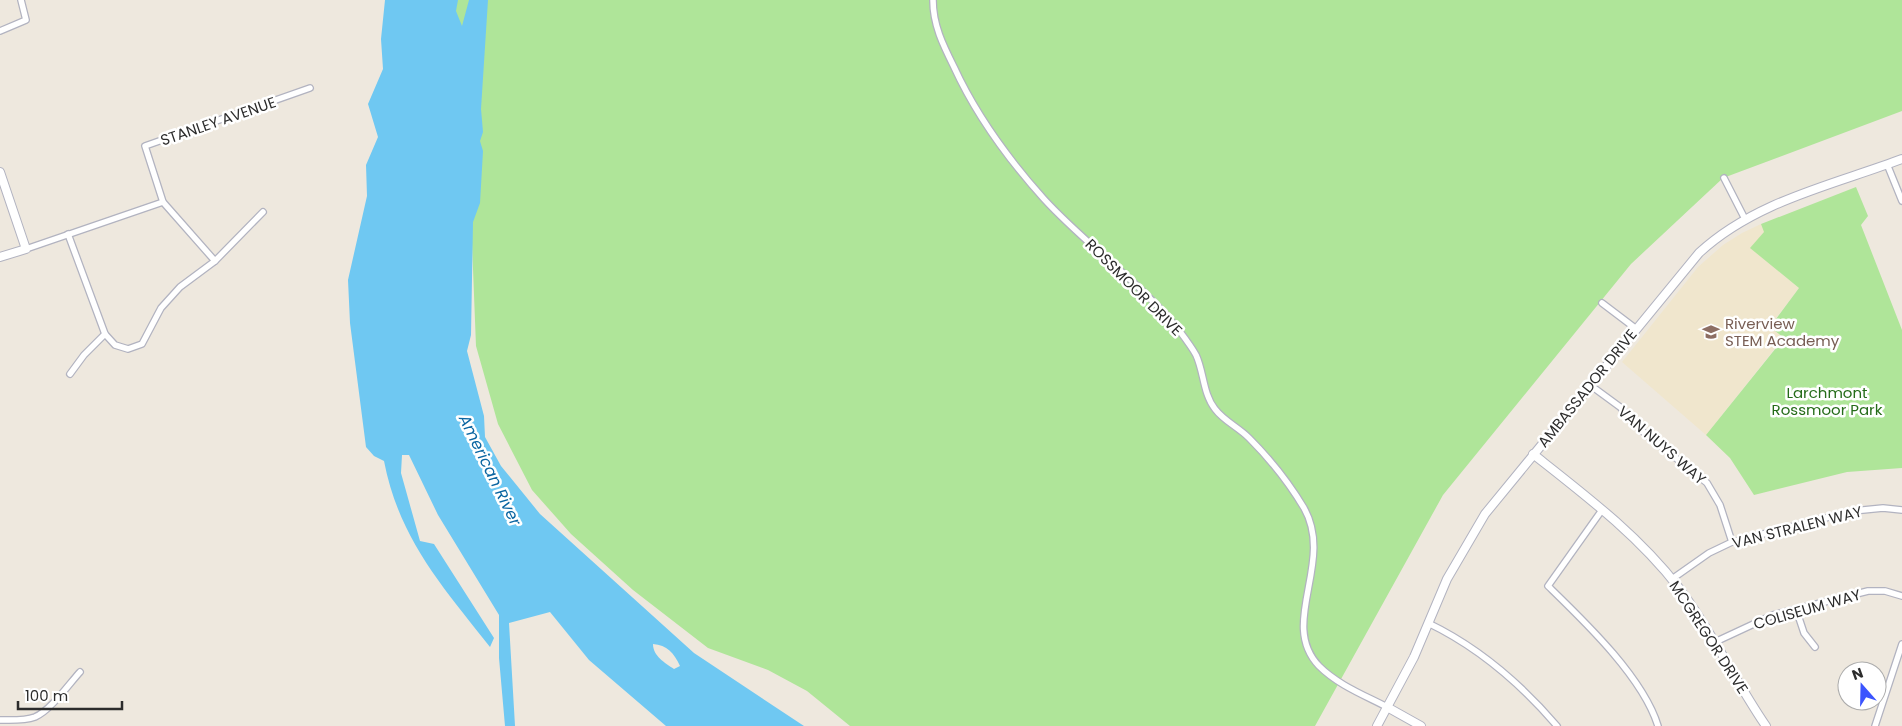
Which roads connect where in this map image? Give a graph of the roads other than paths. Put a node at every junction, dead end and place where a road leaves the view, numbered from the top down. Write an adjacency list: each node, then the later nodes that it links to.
1 (22, 0): 3 (street)
2 (933, 0): 34 (street, ROSSMOOR DRIVE)
3 (0, 31)
4 (310, 88): 10 (street, STANLEY AVENUE)
5 (1902, 159): 6 (street, AMBASSADOR DRIVE)
6 (1887, 164): 9 (street); 12 (street, AMBASSADOR DRIVE)
7 (0, 172): 14 (street)
8 (1724, 178): 12 (street)
9 (1902, 201)
10 (163, 202): 13 (street); 16 (street)
11 (262, 212): 16 (street)
12 (1745, 219): 18 (street, AMBASSADOR DRIVE)
13 (68, 234): 14 (street); 19 (street)
14 (26, 249): 15 (street)
15 (0, 257)
16 (215, 261): 19 (street)
17 (1602, 303): 18 (street)
18 (1635, 328): 21 (street, AMBASSADOR DRIVE)
19 (105, 334): 20 (street)
20 (70, 374)
21 (1590, 385): 22 (street, AMBASSADOR DRIVE); 25 (street, VAN NUYS WAY)
22 (1534, 454): 23 (street, MCGREGOR DRIVE); 29 (street, AMBASSADOR DRIVE)
23 (1602, 510): 26 (street, MCGREGOR DRIVE); 39 (street)
24 (1902, 510): 25 (street, VAN STRALEN WAY)
25 (1732, 542): 26 (street, VAN STRALEN WAY)
26 (1672, 580): 30 (street, MCGREGOR DRIVE)
27 (1902, 596): 28 (street, COLISEUM WAY)
28 (1796, 609): 30 (street, COLISEUM WAY); 32 (street)
29 (1428, 623): 34 (street, AMBASSADOR DRIVE); 38 (street)
30 (1715, 642): 40 (street, MCGREGOR DRIVE)
31 (1902, 644): 41 (street)
32 (1815, 647)
33 (80, 672): 35 (street)
34 (1387, 707): 36 (street, AMBASSADOR DRIVE); 37 (street, ROSSMOOR DRIVE)
35 (0, 720)
36 (1377, 726)
37 (1422, 726)
38 (1556, 726)
39 (1658, 726)
40 (1766, 726)
41 (1875, 726)

